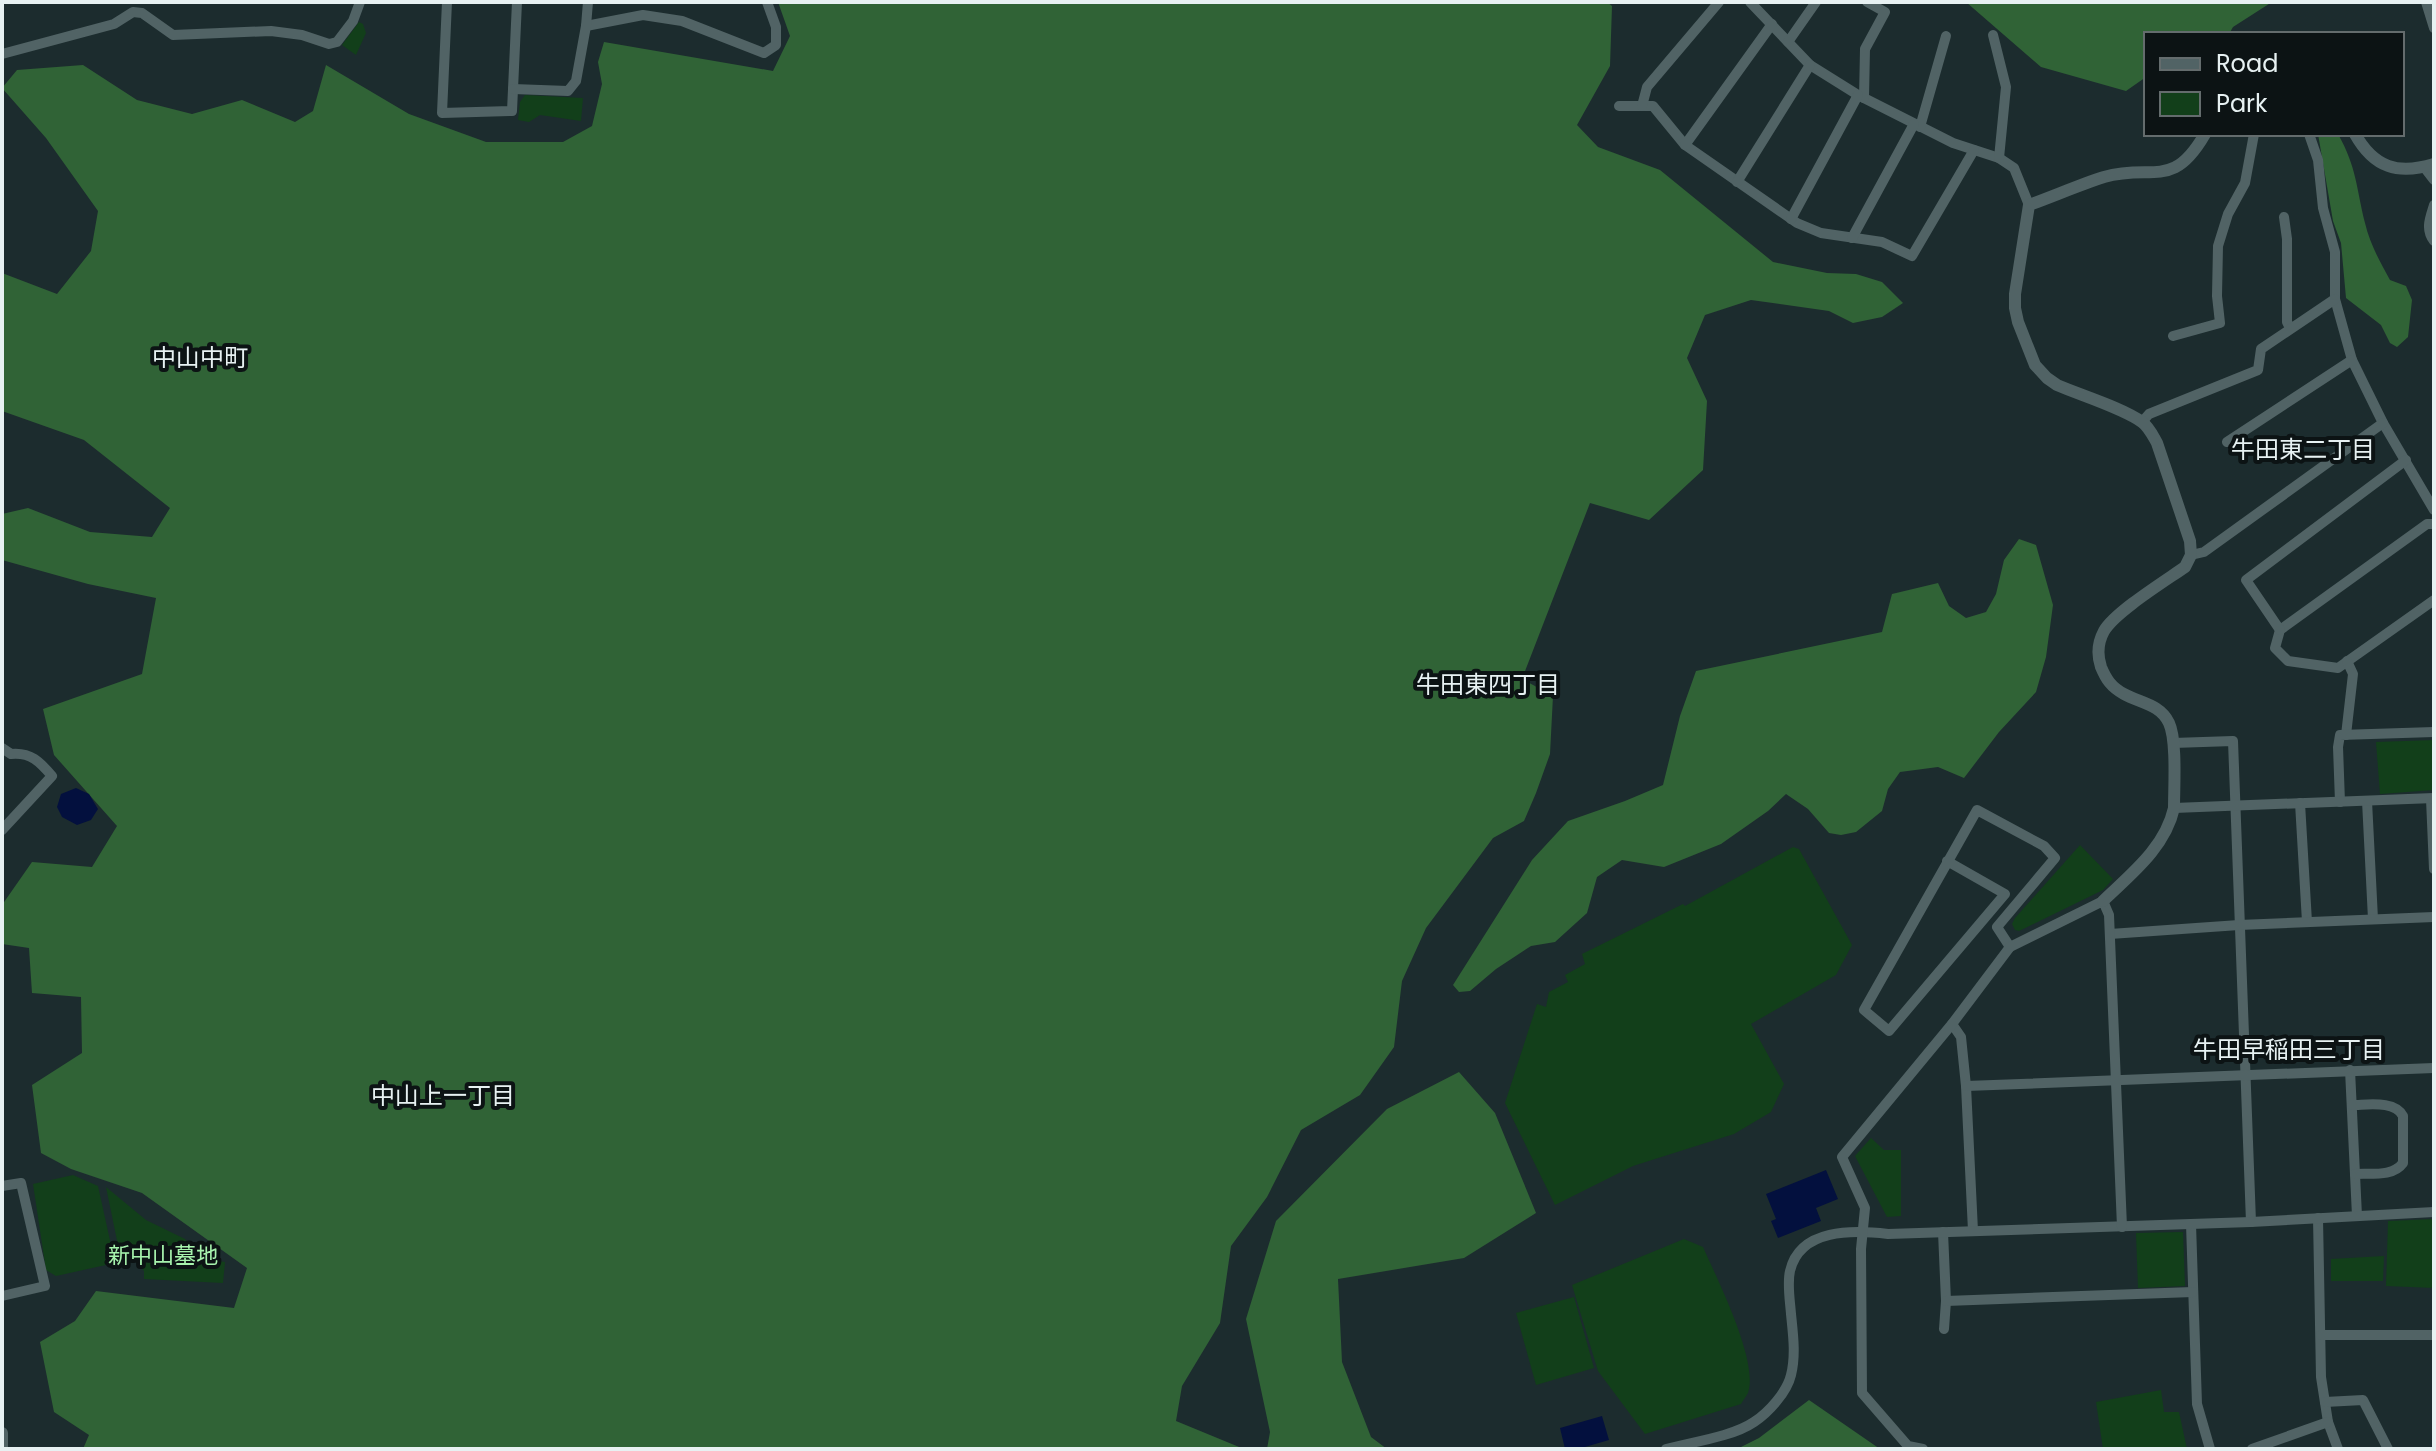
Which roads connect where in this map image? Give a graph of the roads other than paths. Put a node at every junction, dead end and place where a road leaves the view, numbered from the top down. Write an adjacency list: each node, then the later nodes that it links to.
1 (360, 2): 17 (street)
2 (447, 2): 19 (street)
3 (517, 2): 19 (street)
4 (588, 2): 12 (street)
5 (767, 2): 12 (street)
6 (1719, 2): 22 (street)
7 (1750, 2): 11 (street)
8 (1816, 2): 16 (street)
9 (1867, 2): 20 (street)
10 (2426, 2): 13 (street)
11 (1772, 24): 16 (street); 28 (street)
12 (586, 26): 19 (street)
13 (2434, 28)
14 (1993, 35): 30 (street)
15 (1946, 36): 23 (street)
16 (1788, 42): 18 (street)
17 (2, 54)
18 (1810, 65): 20 (street); 33 (street)
19 (513, 89)
20 (1861, 96): 23 (street); 37 (street)
21 (1619, 106): 22 (street)
22 (1642, 106): 28 (street)
23 (1917, 125): 29 (street); 38 (street)
24 (2204, 136): 34 (street)
25 (2254, 136): 42 (street)
26 (2310, 136): 40 (street)
27 (2356, 136): 31 (street)
28 (1685, 145): 33 (street)
29 (1974, 150): 30 (street); 38 (street)
30 (1999, 158): 34 (street)
31 (2429, 165): 32 (street)
32 (2434, 180)
33 (1737, 182): 37 (street)
34 (2029, 205): 44 (street)
35 (2434, 205): 39 (street)
36 (2284, 217): 41 (street)
37 (1791, 219): 38 (street)
38 (1852, 238)
39 (2434, 241)
40 (2335, 299): 41 (street); 43 (street)
41 (2290, 328): 44 (street)
42 (2173, 336)
43 (2352, 360): 45 (street); 46 (street)
44 (2142, 422): 50 (street)
45 (2383, 423): 47 (street); 50 (street)
46 (2227, 442)
47 (2406, 460): 48 (street); 52 (street)
48 (2434, 510)
49 (2434, 524): 52 (street)
50 (2191, 555): 56 (street)
51 (2434, 600): 53 (street)
52 (2280, 630): 53 (street)
53 (2347, 661): 55 (street)
54 (2434, 732): 55 (street)
55 (2346, 735): 60 (street)
56 (2173, 743): 62 (street); 63 (street)
57 (2, 748): 64 (street)
58 (2433, 798): 59 (street); 66 (street)
59 (2367, 801): 60 (street); 69 (street)
60 (2340, 802): 61 (street)
61 (2300, 803): 62 (street); 70 (street)
62 (2235, 805): 63 (street); 71 (street)
63 (2174, 808): 67 (street)
64 (2, 830)
65 (1947, 861): 65 (street); 73 (street)
66 (2434, 869)
67 (2103, 901): 72 (street); 73 (street)
68 (2434, 917): 69 (street)
69 (2373, 919): 70 (street)
70 (2307, 922): 71 (street)
71 (2239, 925): 72 (street); 77 (street)
72 (2110, 934): 78 (street)
73 (2010, 947): 74 (street)
74 (1952, 1024): 79 (street); 89 (street)
75 (2434, 1068): 76 (street)
76 (2350, 1070): 77 (street); 80 (street)
77 (2247, 1074): 78 (street); 86 (street)
78 (2117, 1080): 79 (street); 88 (street)
79 (1966, 1086): 90 (street)
80 (2352, 1105): 81 (street); 81 (street)
81 (2355, 1174): 84 (street)
82 (2, 1186): 93 (street)
83 (2434, 1212): 84 (street)
84 (2357, 1216): 85 (street)
85 (2318, 1218): 86 (street); 96 (street)
86 (2251, 1222): 87 (street)
87 (2191, 1224): 88 (street); 92 (street)
88 (2122, 1227): 90 (street)
89 (1863, 1231): 91 (street); 102 (street); 103 (street)
90 (1973, 1231): 91 (street)
91 (1943, 1232): 94 (street)
92 (2193, 1292): 94 (street); 104 (street)
93 (2, 1296)
94 (1946, 1301): 95 (street)
95 (1944, 1329)
96 (2321, 1335): 97 (street); 98 (street)
97 (2434, 1335)
98 (2325, 1402): 99 (street); 107 (street)
99 (2328, 1422): 105 (street); 106 (street)
100 (2, 1433): 101 (street)
101 (2, 1448)
102 (1666, 1449)
103 (1923, 1449)
104 (2210, 1449)
105 (2252, 1449)
106 (2338, 1449)
107 (2388, 1449)

